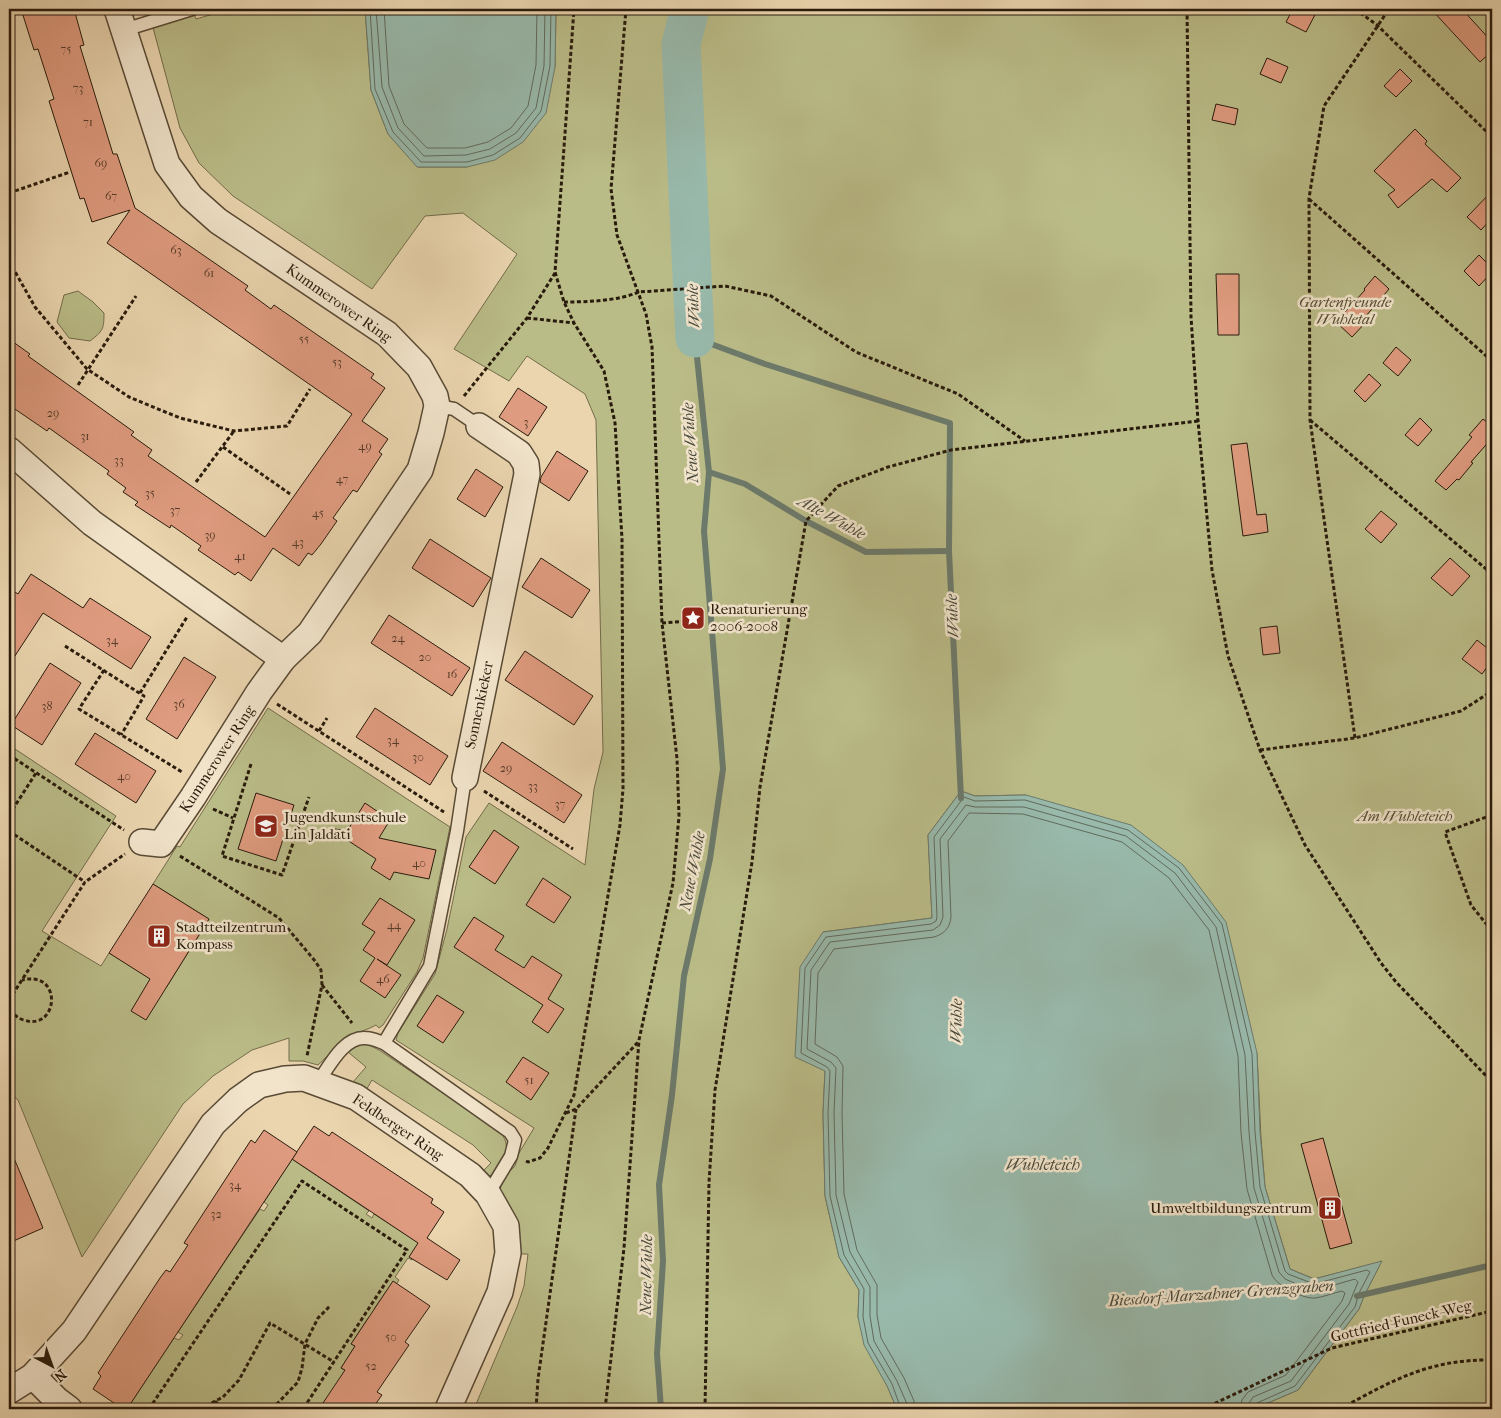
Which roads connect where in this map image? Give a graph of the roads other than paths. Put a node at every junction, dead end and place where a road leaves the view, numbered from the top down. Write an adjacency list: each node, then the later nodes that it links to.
1 (192, 9): 2 (lane)
2 (121, 19): 3 (street, Kummerower Ring)
3 (445, 408): 4 (lane, Sonnenkieker); 6 (street, Kummerower Ring)
4 (479, 426): 7 (street, Sonnenkieker)
5 (9, 450): 6 (street)
6 (283, 659): 8 (street, Kummerower Ring)
7 (465, 778): 9 (lane, Sonnenkieker)
8 (152, 843)
9 (384, 1043): 10 (lane); 11 (lane)
10 (311, 1080): 11 (street, Feldberger Ring); 12 (street, Feldberger Ring)
11 (488, 1194): 15 (street, Feldberger Ring)
12 (33, 1376): 13 (street, Feldberger Ring); 14 (street)
13 (9, 1390)
14 (69, 1409)
15 (448, 1409)

